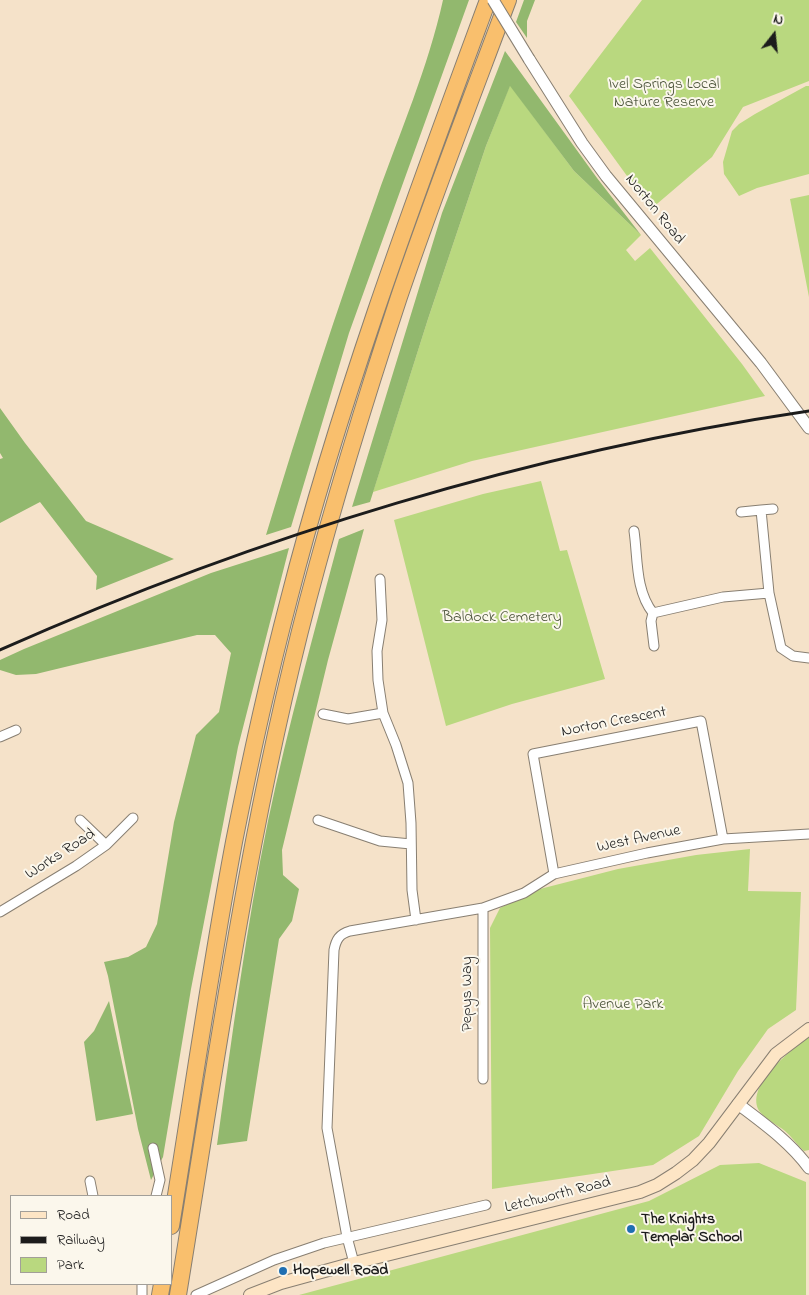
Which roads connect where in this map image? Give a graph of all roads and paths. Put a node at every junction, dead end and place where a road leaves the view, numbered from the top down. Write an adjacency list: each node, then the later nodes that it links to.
1 (488, 0): 39 (highway)
2 (493, 0): 4 (street, Norton Road, bridge)
3 (508, 0): 42 (highway)
4 (809, 428)
5 (773, 509): 6 (street)
6 (761, 510): 7 (street); 10 (street)
7 (741, 512)
8 (634, 531): 11 (street)
9 (380, 579): 14 (street)
10 (769, 593): 11 (street); 13 (street)
11 (653, 613): 12 (street)
12 (654, 646)
13 (809, 658)
14 (383, 713): 15 (street); 23 (street)
15 (323, 714)
16 (16, 730): 17 (street)
17 (0, 737)
18 (133, 818): 24 (street, Works Road)
19 (80, 820): 24 (street)
20 (318, 820): 23 (street)
21 (809, 834): 22 (street, West Avenue)
22 (724, 839): 25 (street, West Avenue); 25 (street, Norton Crescent)
23 (411, 844): 28 (street)
24 (106, 846): 27 (street, Works Road)
25 (554, 874): 26 (street, West Avenue)
26 (483, 908): 28 (street); 30 (street, Pepys Way)
27 (0, 912)
28 (416, 920): 40 (street)
29 (809, 1029): 31 (main road, Letchworth Road)
30 (483, 1079)
31 (738, 1104): 33 (street); 41 (main road, Letchworth Road)
32 (152, 1148): 37 (street)
33 (805, 1156): 34 (street)
34 (809, 1168)
35 (90, 1181): 36 (street)
36 (93, 1195)
37 (156, 1195)
38 (486, 1205): 40 (street, Letchworth Road)
39 (172, 1220)
40 (347, 1237): 41 (street); 43 (street, Letchworth Road)
41 (354, 1263): 44 (main road, Letchworth Road)
42 (178, 1295)
43 (196, 1295)
44 (250, 1295)

